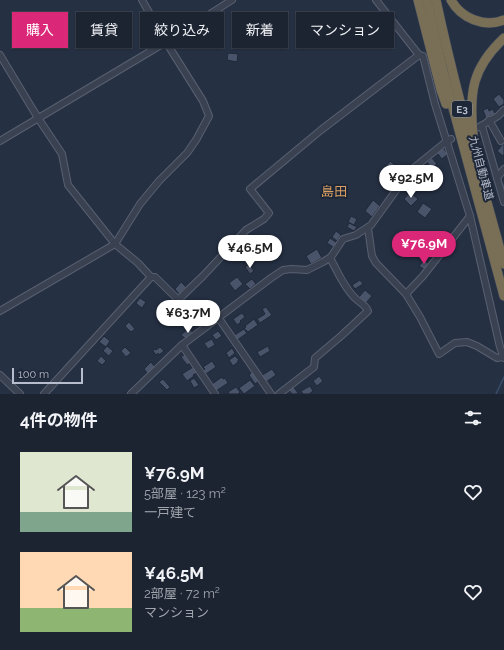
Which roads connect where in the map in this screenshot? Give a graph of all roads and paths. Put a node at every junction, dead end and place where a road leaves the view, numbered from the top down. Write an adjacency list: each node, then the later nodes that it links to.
1 (142, 0): 8 (street)
2 (232, 0): 9 (street)
3 (376, 0): 15 (street)
4 (418, 0): 23 (highway)
5 (427, 0): 23 (highway, 九州自動車道 / E3)
6 (436, 0): 27 (highway, 九州自動車道 / E3)
7 (451, 0): 10 (highway)
8 (149, 12)
9 (213, 12)
10 (504, 20)
11 (504, 38): 27 (highway)
12 (156, 48): 17 (street)
13 (170, 48): 29 (street)
14 (0, 55): 17 (street)
15 (419, 55): 19 (street); 35 (street)
16 (504, 110): 18 (street)
17 (38, 118): 20 (street); 29 (street)
18 (489, 120): 21 (street); 24 (street)
19 (449, 140): 26 (street); 28 (street)
20 (0, 141)
21 (501, 141)
22 (504, 169): 24 (street)
23 (470, 171): 34 (highway, 九州自動車道 / E3)
24 (497, 178): 25 (street)
25 (504, 202)
26 (470, 216): 33 (street); 40 (street)
27 (491, 217): 31 (highway, 九州自動車道 / E3)
28 (368, 228): 30 (street); 33 (street)
29 (115, 244): 32 (street); 36 (street)
30 (330, 258): 37 (street); 48 (street)
31 (504, 264)
32 (151, 277): 35 (street); 44 (street)
33 (406, 294): 41 (street)
34 (504, 296)
35 (178, 300): 38 (street)
36 (0, 311)
37 (218, 318): 38 (street); 47 (street)
38 (206, 327): 39 (street)
39 (182, 346): 45 (street); 46 (street)
40 (502, 346): 41 (street)
41 (504, 358)
42 (0, 375): 43 (street)
43 (20, 394)
44 (44, 394)
45 (131, 394)
46 (215, 394)
47 (271, 394)
48 (280, 394)

